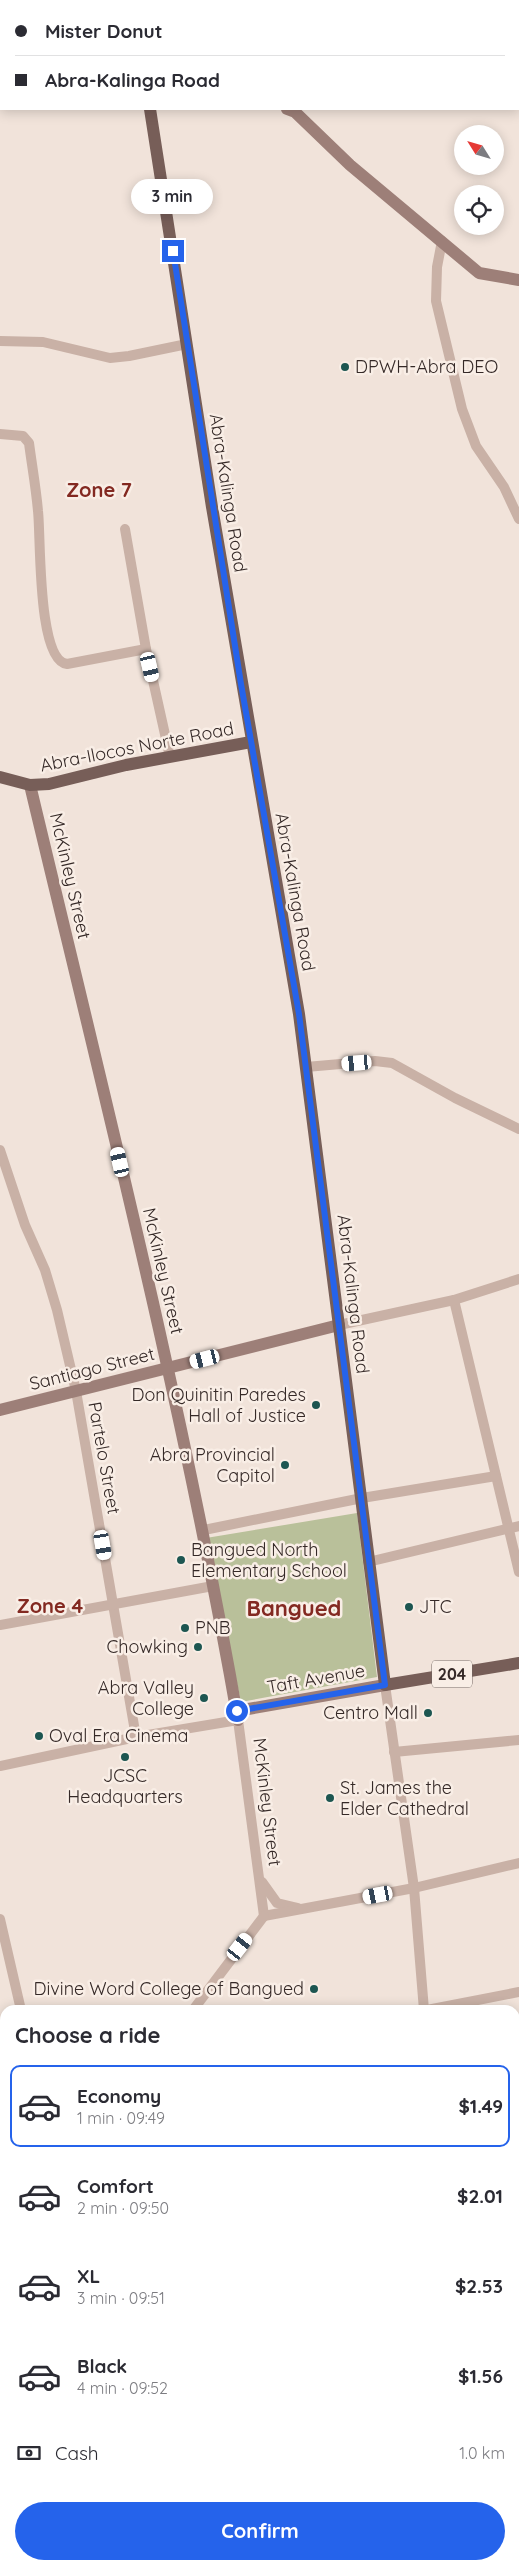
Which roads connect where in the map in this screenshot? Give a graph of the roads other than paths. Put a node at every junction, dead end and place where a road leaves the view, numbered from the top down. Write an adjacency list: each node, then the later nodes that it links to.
1 (150, 110): 6 (main road, Abra-Kalinga Road)
2 (295, 110): 3 (street)
3 (442, 241): 4 (street); 8 (street)
4 (519, 280)
5 (0, 341): 6 (street)
6 (187, 344): 11 (main road, Abra-Kalinga Road)
7 (0, 434): 10 (street)
8 (519, 519)
9 (125, 529): 10 (street)
10 (146, 649): 12 (street)
11 (251, 742): 12 (main road, Abra-Ilocos Norte Road); 15 (main road, Abra-Kalinga Road)
12 (170, 757): 14 (main road, Abra-Ilocos Norte Road)
13 (0, 777): 14 (main road, Abra-Ilocos Norte Road)
14 (30, 785): 21 (street, McKinley Street)
15 (306, 1067): 16 (street); 20 (main road, Abra-Kalinga Road)
16 (519, 1129)
17 (0, 1150): 22 (street, Partelo Street)
18 (519, 1279): 19 (street)
19 (454, 1300): 20 (street); 24 (street)
20 (339, 1325): 21 (street, Santiago Street); 25 (main road, Abra-Kalinga Road)
21 (167, 1368): 22 (street, Santiago Street); 27 (street, McKinley Street)
22 (76, 1391): 23 (street, Santiago Street); 31 (street, Partelo Street)
23 (0, 1410)
24 (496, 1476): 25 (street); 26 (street)
25 (362, 1498): 27 (street); 28 (main road, Abra-Kalinga Road)
26 (514, 1527): 28 (street); 29 (street)
27 (204, 1530): 30 (street, McKinley Street)
28 (368, 1562): 34 (main road, Abra-Kalinga Road)
29 (519, 1572)
30 (212, 1586): 31 (street); 35 (street, McKinley Street)
31 (113, 1603): 32 (street); 36 (street, Partelo Street)
32 (0, 1625)
33 (519, 1663): 34 (main road, Taft Avenue / 204)
34 (385, 1685): 35 (street, Taft Avenue); 38 (street)
35 (237, 1715): 36 (street, Taft Avenue); 41 (street, McKinley Street)
36 (136, 1737): 39 (street, Taft Avenue)
37 (519, 1740): 38 (street)
38 (394, 1752): 42 (street)
39 (0, 1766)
40 (519, 1863): 42 (street)
41 (260, 1879): 43 (street); 44 (street, McKinley Street)
42 (414, 1888): 43 (street); 49 (street)
43 (306, 1908): 44 (street)
44 (264, 1916): 48 (street)
45 (0, 1921): 47 (street)
46 (519, 1992): 50 (street)
47 (20, 2005)
48 (197, 2005)
49 (424, 2005)
50 (453, 2005)

